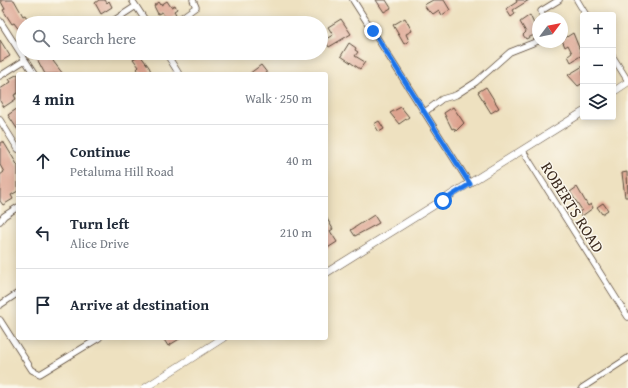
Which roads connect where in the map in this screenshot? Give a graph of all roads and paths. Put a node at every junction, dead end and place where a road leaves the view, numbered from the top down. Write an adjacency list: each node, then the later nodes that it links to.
1 (132, 0): 6 (street)
2 (194, 0): 11 (street)
3 (353, 0): 23 (street)
4 (559, 0): 7 (street)
5 (577, 0): 8 (street)
6 (136, 6): 9 (street); 10 (street)
7 (541, 12)
8 (584, 12)
9 (121, 16)
10 (142, 16)
11 (184, 16)
12 (0, 21): 14 (street)
13 (532, 44): 23 (street)
14 (16, 45)
15 (26, 60): 18 (street); 20 (street)
16 (170, 60): 19 (street)
17 (616, 62): 21 (street)
18 (33, 72)
19 (178, 72)
20 (0, 76)
21 (628, 82): 22 (main road)
22 (616, 90)
23 (425, 112): 28 (street)
24 (580, 114): 27 (main road)
25 (0, 120): 26 (street)
26 (16, 146)
27 (523, 151): 28 (main road); 35 (street, ROBERTS ROAD)
28 (470, 184): 32 (main road)
29 (16, 208): 30 (street)
30 (2, 215): 31 (street)
31 (0, 221)
32 (328, 272)
33 (16, 294): 34 (street)
34 (0, 305)
35 (628, 317)
36 (0, 320): 37 (street)
37 (97, 340)
38 (220, 340): 40 (main road)
39 (628, 358): 41 (street)
40 (145, 388)
41 (582, 388)

